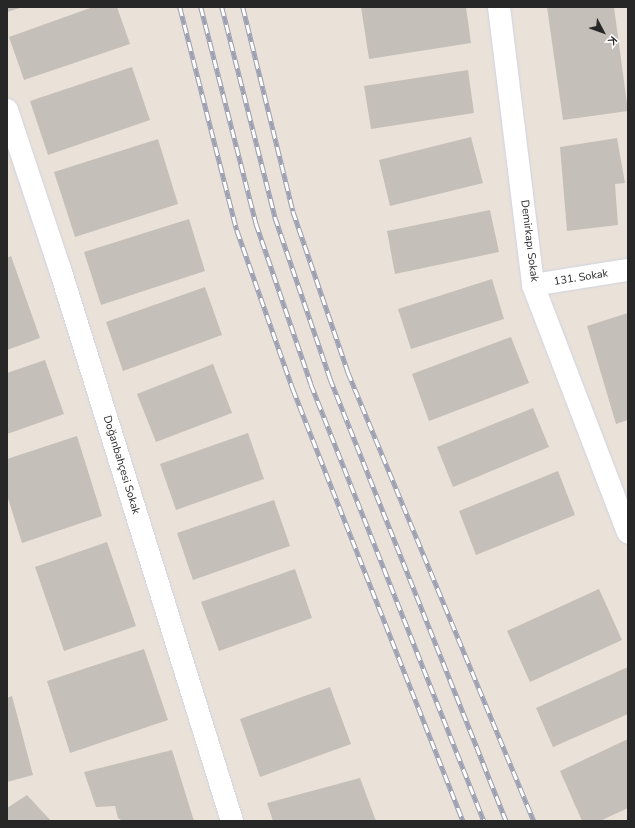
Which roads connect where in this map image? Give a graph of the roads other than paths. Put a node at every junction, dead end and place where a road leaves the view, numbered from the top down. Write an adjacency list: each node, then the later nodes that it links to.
1 (498, 7): 4 (street, Demirkapı Sokak)
2 (7, 110): 6 (street, Doğanbahçesi Sokak)
3 (628, 270): 4 (street, 131. Sokak)
4 (534, 286): 5 (street, Demirkapı Sokak)
5 (628, 532)
6 (232, 821)

